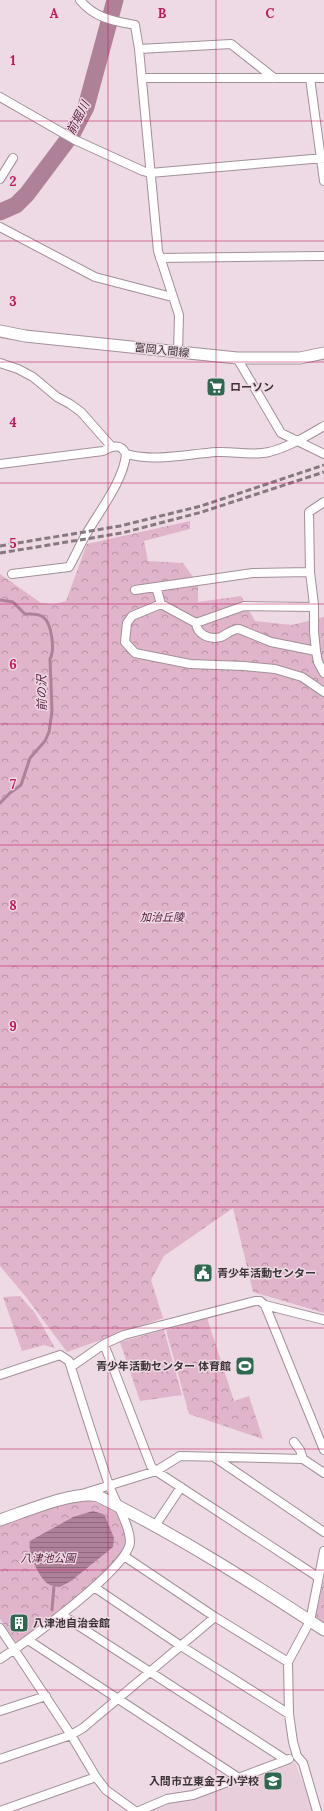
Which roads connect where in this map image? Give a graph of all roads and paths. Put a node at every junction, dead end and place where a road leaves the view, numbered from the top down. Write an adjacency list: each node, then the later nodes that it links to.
1 (80, 0): 2 (street)
2 (139, 49): 3 (street); 4 (street)
3 (142, 78): 4 (street); 10 (street)
4 (274, 78): 5 (street)
5 (310, 78): 6 (street); 9 (street)
6 (324, 78)
7 (0, 97): 10 (street)
8 (13, 158): 11 (street)
9 (322, 158): 10 (street); 12 (street)
10 (150, 173): 15 (street)
11 (0, 179)
12 (324, 181)
13 (0, 228): 16 (street)
14 (324, 256): 15 (street)
15 (160, 258): 16 (street)
16 (172, 297): 18 (street)
17 (0, 331): 18 (street, 富岡入間線)
18 (178, 352): 20 (street, 富岡入間線)
19 (324, 353): 20 (street, 富岡入間線)
20 (237, 358): 23 (street)
21 (0, 363): 24 (street)
22 (324, 426): 23 (street)
23 (298, 441): 25 (street); 26 (street)
24 (111, 446): 25 (street); 27 (street)
25 (126, 454): 30 (street)
26 (324, 454)
27 (0, 464)
28 (324, 502): 29 (street)
29 (310, 572): 31 (street); 34 (street)
30 (12, 574)
31 (156, 587): 32 (street); 33 (street)
32 (135, 590)
33 (162, 604): 35 (street); 38 (street)
34 (314, 607): 35 (street); 36 (street)
35 (196, 623): 36 (street)
36 (316, 651): 37 (street)
37 (324, 673)
38 (324, 692)
39 (265, 1305): 40 (street); 41 (street); 45 (street)
40 (324, 1320)
41 (104, 1344): 42 (street); 48 (street)
42 (71, 1367): 43 (street); 50 (street)
43 (0, 1375)
44 (294, 1442): 47 (street)
45 (324, 1450)
46 (213, 1457): 47 (street); 48 (street); 56 (street)
47 (303, 1459): 49 (street)
48 (156, 1471): 50 (street); 51 (street)
49 (324, 1473)
50 (109, 1486): 52 (street); 53 (street)
51 (181, 1487): 55 (street); 59 (street)
52 (78, 1495): 53 (street); 54 (street)
53 (117, 1506): 55 (street); 58 (street)
54 (0, 1520)
55 (155, 1526): 63 (street)
56 (324, 1532)
57 (324, 1551): 59 (street)
58 (124, 1556): 60 (street); 62 (street)
59 (318, 1577): 63 (street)
60 (94, 1587): 61 (street); 67 (street)
61 (62, 1615): 66 (street); 71 (street)
62 (215, 1616): 67 (street); 70 (street)
63 (310, 1621): 65 (street); 70 (street)
64 (0, 1628): 68 (street)
65 (324, 1630)
66 (28, 1640): 68 (street); 73 (street)
67 (181, 1646): 71 (street); 75 (street)
68 (15, 1650): 69 (street); 72 (street)
69 (0, 1659)
70 (288, 1662): 75 (street)
71 (149, 1672): 73 (street); 79 (street)
72 (46, 1696): 74 (street); 76 (street)
73 (118, 1698): 76 (street); 81 (street)
74 (0, 1711)
75 (289, 1714): 77 (street)
76 (71, 1735): 78 (street); 80 (street)
77 (296, 1756): 79 (street); 85 (street)
78 (0, 1759)
79 (286, 1760): 81 (street)
80 (96, 1777): 82 (street); 83 (street)
81 (239, 1778): 84 (street)
82 (0, 1811)
83 (135, 1811)
84 (139, 1811)
85 (318, 1811)

